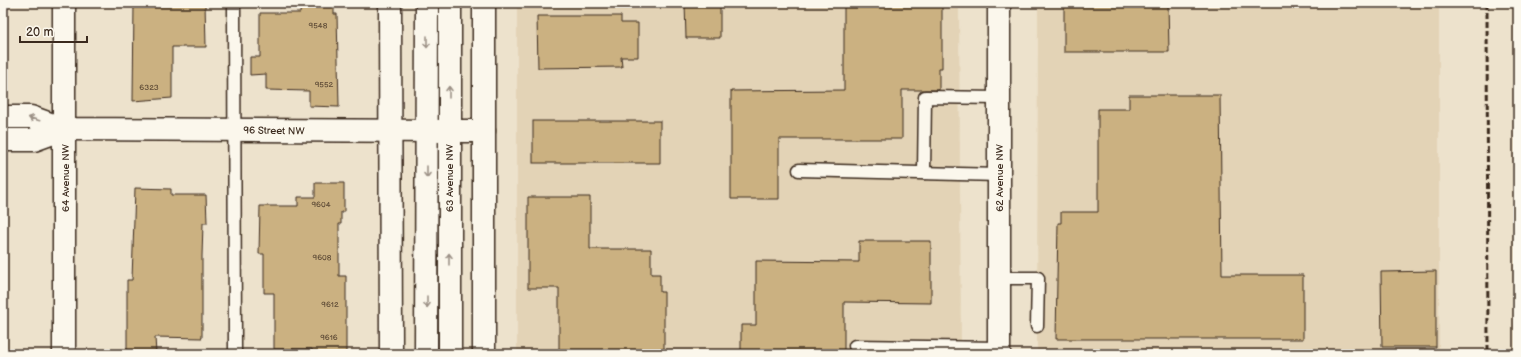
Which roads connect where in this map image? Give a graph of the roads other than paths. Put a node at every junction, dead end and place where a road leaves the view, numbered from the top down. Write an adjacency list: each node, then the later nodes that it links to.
1 (64, 3): 10 (street, 64 Avenue NW)
2 (234, 3): 11 (lane)
3 (390, 3): 13 (street)
4 (427, 3): 14 (street, one-way to 14)
5 (450, 3): 15 (street, 63 Avenue NW, one-way to 5)
6 (484, 3): 12 (street)
7 (999, 3): 8 (street, 62 Avenue NW)
8 (999, 98): 18 (lane); 19 (street, 62 Avenue NW)
9 (3, 117): 10 (street, 96 Street NW, one-way to 9)
10 (64, 129): 11 (street, 96 Street NW); 16 (street, 96 Street NW); 24 (street, 64 Avenue NW)
11 (235, 130): 13 (street, 96 Street NW); 25 (lane)
12 (484, 130): 15 (street, 96 Street NW); 29 (street)
13 (390, 131): 14 (street, 96 Street NW); 26 (street)
14 (427, 131): 15 (street, 96 Street NW); 27 (street, one-way to 27)
15 (449, 131): 28 (street, 63 Avenue NW, one-way to 15)
16 (3, 140)
17 (799, 170): 18 (lane)
18 (924, 173): 19 (lane)
19 (999, 175): 20 (street, 62 Avenue NW)
20 (999, 278): 21 (lane); 23 (street, 62 Avenue NW)
21 (1037, 326)
22 (855, 346): 23 (lane)
23 (999, 351)
24 (64, 354)
25 (236, 354)
26 (391, 354)
27 (426, 354)
28 (450, 354)
29 (484, 354)

